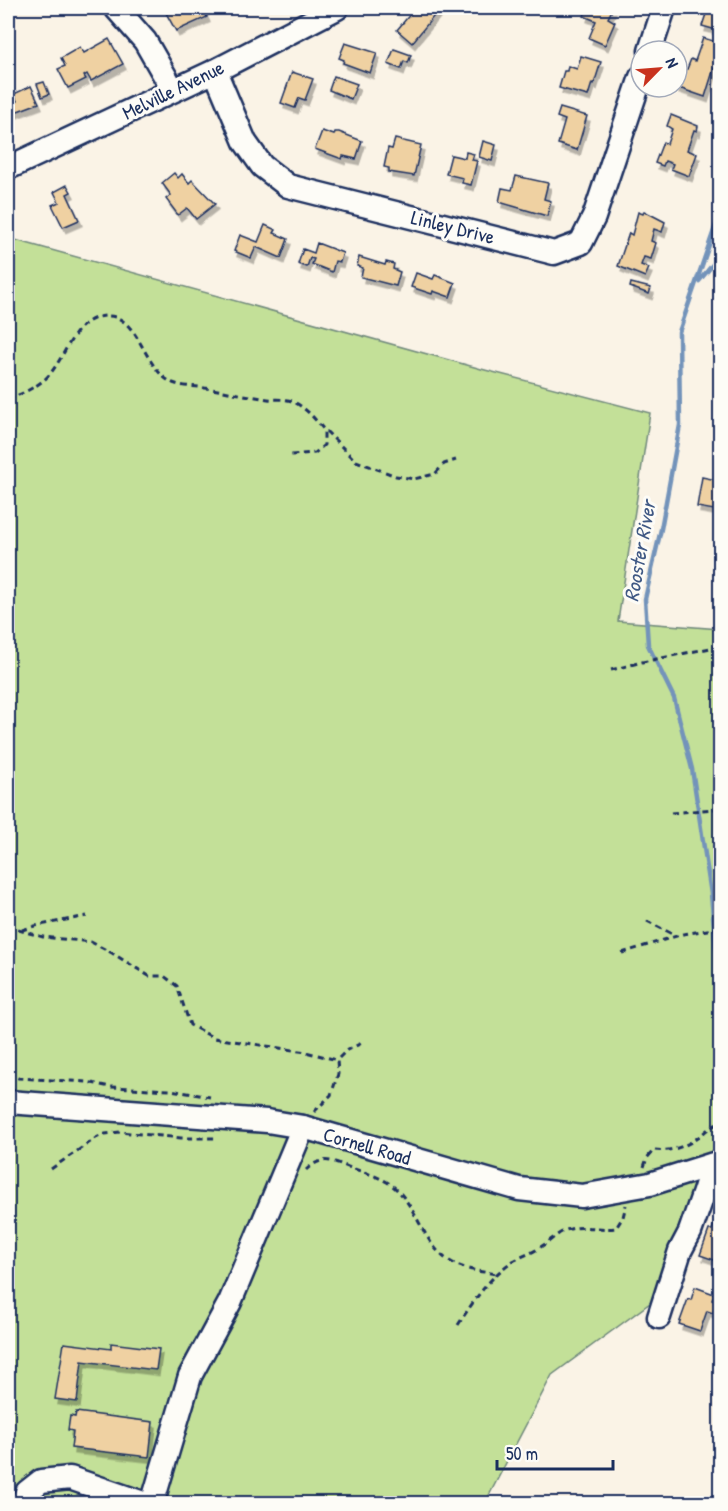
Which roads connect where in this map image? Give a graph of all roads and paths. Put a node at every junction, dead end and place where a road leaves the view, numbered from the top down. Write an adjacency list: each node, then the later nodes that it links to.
1 (116, 8): 6 (street)
2 (337, 8): 5 (street, Melville Avenue)
3 (664, 8): 4 (street)
4 (654, 39)
5 (215, 70): 6 (street, Melville Avenue); 7 (street, Linley Drive)
6 (173, 90): 8 (street, Melville Avenue)
7 (634, 99)
8 (8, 168)
9 (8, 399): 10 (path)
10 (324, 430): 11 (path); 12 (path)
11 (291, 455)
12 (456, 460)
13 (720, 646): 14 (path)
14 (611, 670)
15 (714, 809): 16 (path)
16 (671, 813)
17 (87, 916): 21 (path)
18 (647, 921): 22 (path)
19 (8, 927): 21 (path)
20 (720, 928): 22 (path)
21 (20, 931): 25 (path)
22 (676, 936): 23 (path)
23 (622, 953)
24 (362, 1044): 25 (path)
25 (337, 1060): 28 (path)
26 (8, 1102): 28 (street, Cornell Road)
27 (720, 1124): 31 (path)
28 (303, 1127): 30 (street); 31 (street, Cornell Road)
29 (716, 1164): 31 (street, Cornell Road); 33 (street)
30 (279, 1185): 32 (path); 37 (street)
31 (635, 1186): 32 (path)
32 (498, 1274): 34 (path)
33 (659, 1317)
34 (458, 1325)
35 (22, 1503): 36 (street)
36 (146, 1503)
37 (152, 1503)

